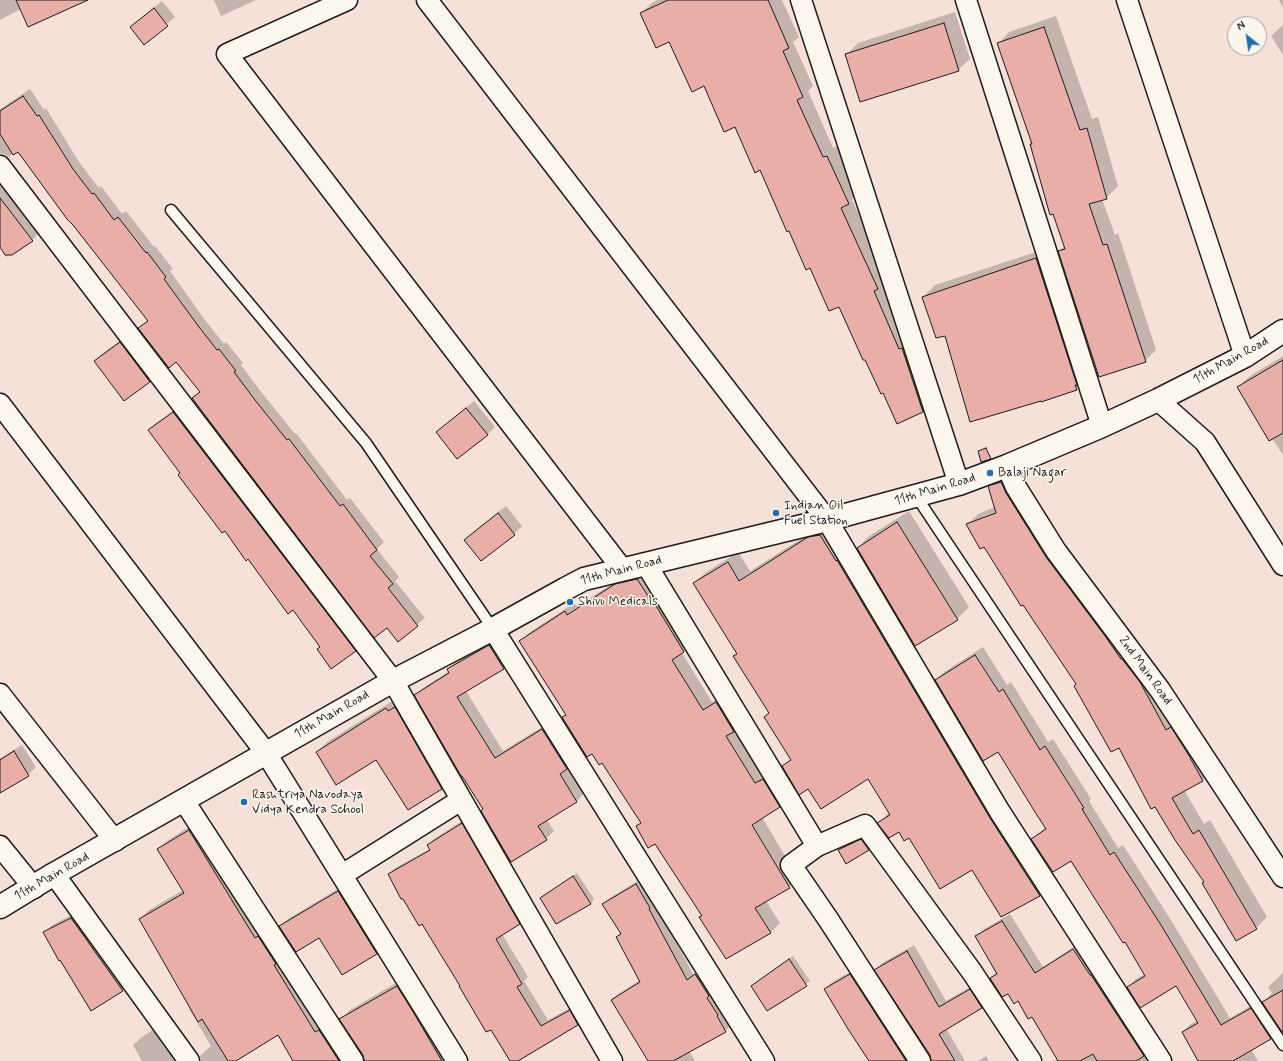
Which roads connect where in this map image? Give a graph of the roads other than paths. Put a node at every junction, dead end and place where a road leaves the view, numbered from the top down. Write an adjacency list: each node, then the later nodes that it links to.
1 (346, 0): 19 (street)
2 (427, 0): 16 (street)
3 (801, 0): 14 (street)
4 (966, 0): 12 (street)
5 (1127, 0): 9 (street)
6 (0, 166): 21 (street)
7 (171, 210): 20 (lane)
8 (1283, 331): 9 (street, 11th Main Road)
9 (1245, 356): 10 (street, 11th Main Road)
10 (1158, 400): 12 (street, 11th Main Road); 18 (street)
11 (0, 404): 23 (street)
12 (1102, 426): 13 (street, 11th Main Road)
13 (1007, 466): 14 (street, 11th Main Road); 31 (street, 2nd Main Road)
14 (959, 484): 15 (street, 11th Main Road)
15 (916, 496): 16 (street, 11th Main Road); 34 (lane)
16 (827, 520): 17 (street, 11th Main Road); 42 (street)
17 (646, 564): 19 (street, 11th Main Road); 28 (street)
18 (1283, 565)
19 (623, 570): 20 (street, 11th Main Road)
20 (493, 629): 21 (street, 11th Main Road); 39 (street)
21 (393, 681): 23 (street, 11th Main Road); 24 (street)
22 (0, 694): 26 (street)
23 (266, 753): 25 (street, 11th Main Road); 30 (street)
24 (461, 800): 30 (street); 38 (street)
25 (184, 801): 26 (street, 11th Main Road); 36 (street)
26 (115, 841): 29 (street, 11th Main Road)
27 (0, 846): 32 (street)
28 (817, 846): 40 (street); 41 (street)
29 (54, 874): 32 (street, 11th Main Road); 35 (street)
30 (342, 875): 37 (street)
31 (1283, 876)
32 (34, 888): 33 (street, 11th Main Road)
33 (0, 907)
34 (1283, 1045)
35 (189, 1061)
36 (354, 1061)
37 (457, 1061)
38 (612, 1061)
39 (764, 1061)
40 (920, 1061)
41 (1031, 1061)
42 (1161, 1061)

